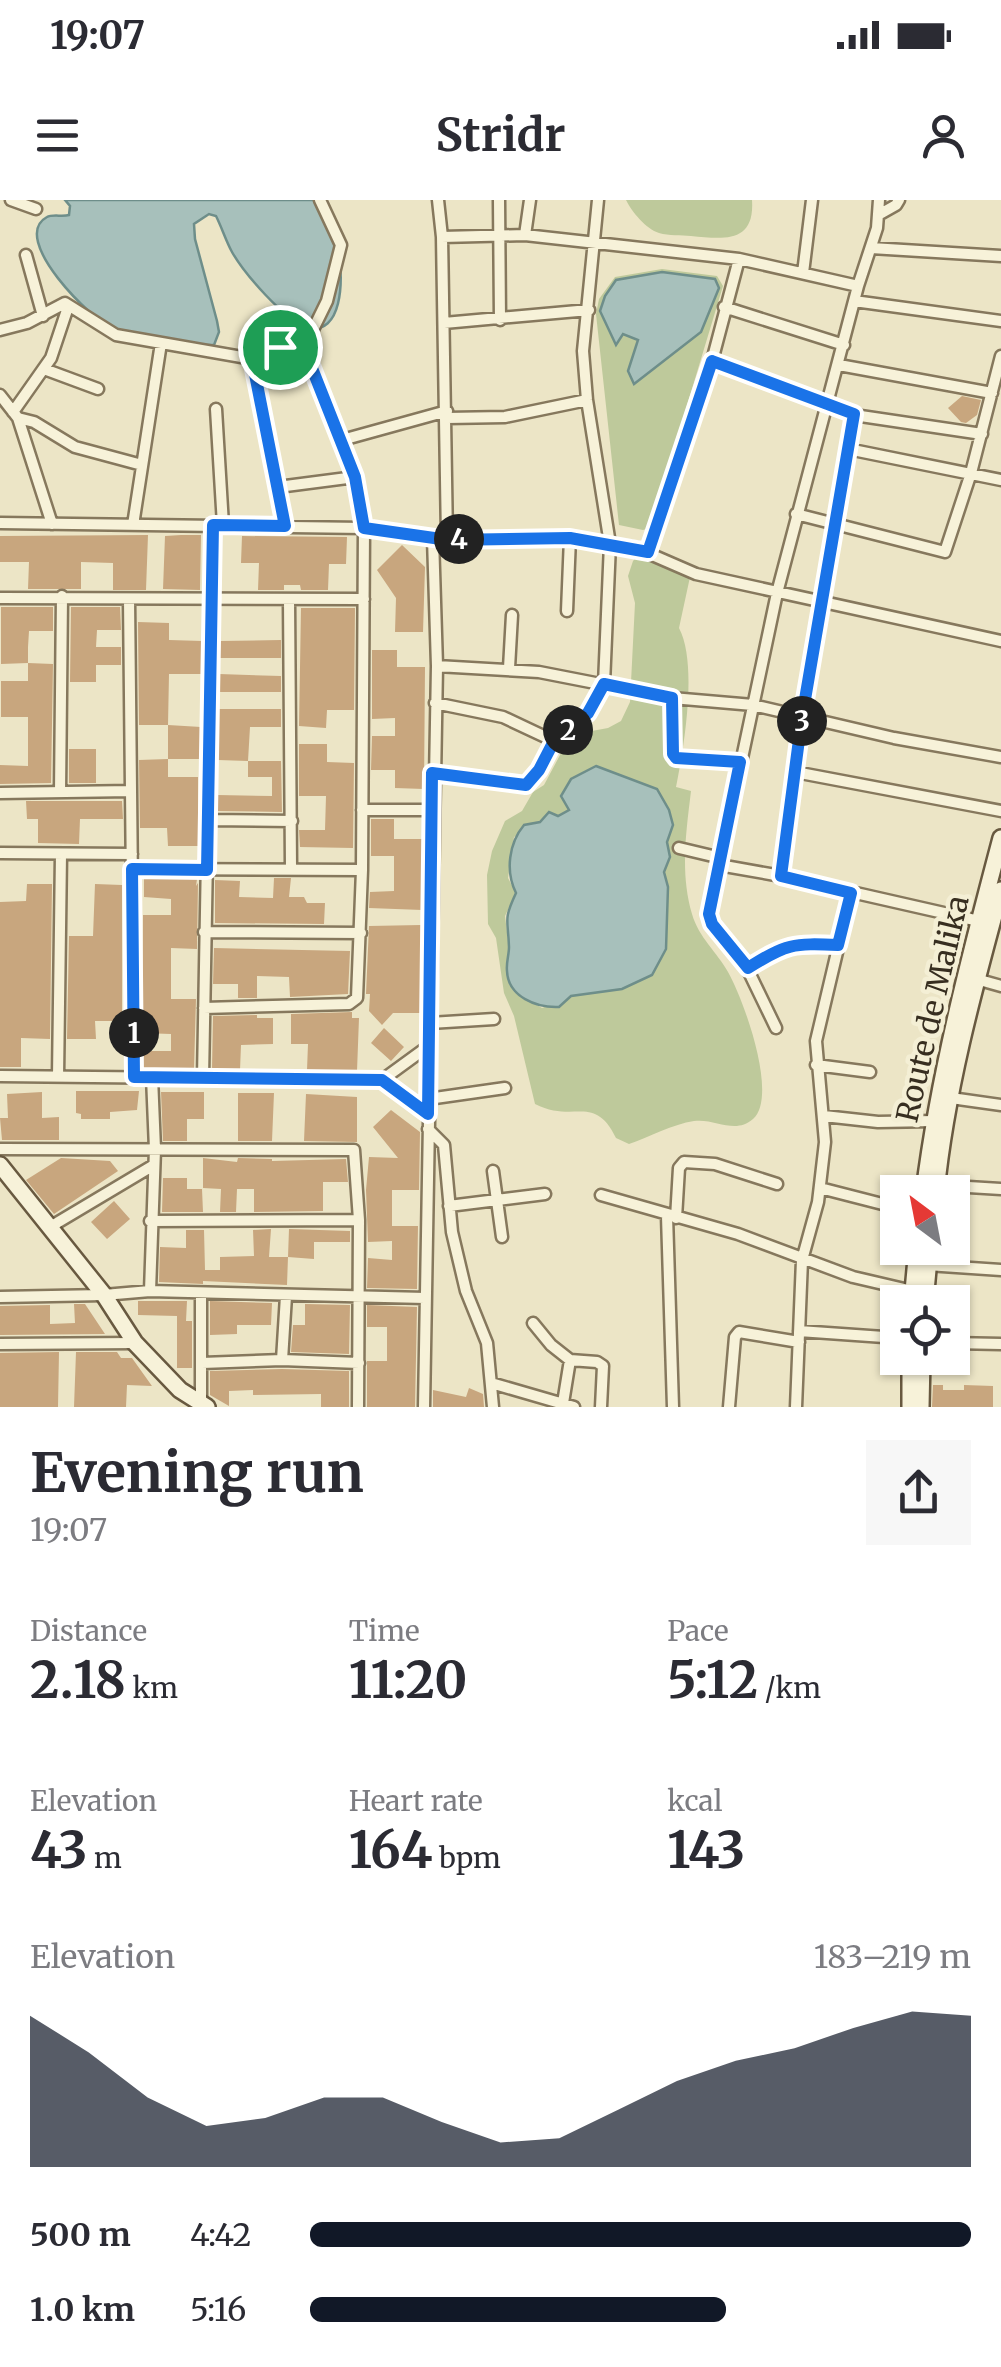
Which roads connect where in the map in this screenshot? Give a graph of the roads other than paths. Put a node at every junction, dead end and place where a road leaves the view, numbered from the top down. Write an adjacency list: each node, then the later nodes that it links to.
1 (11, 200): 10 (street)
2 (320, 200): 33 (street)
3 (438, 200): 14 (street)
4 (499, 200): 13 (street)
5 (530, 200): 12 (street)
6 (598, 200): 15 (street)
7 (812, 200): 20 (street)
8 (878, 200): 11 (street)
9 (899, 200): 11 (street)
10 (36, 209)
11 (880, 214): 16 (street)
12 (525, 235): 13 (street); 15 (street)
13 (498, 236): 14 (street); 27 (street)
14 (442, 238): 29 (street)
15 (594, 244): 19 (street); 25 (street)
16 (870, 248): 18 (street); 21 (street)
17 (26, 255): 26 (street)
18 (1001, 256)
19 (739, 259): 20 (street); 24 (street)
20 (803, 274): 21 (street)
21 (858, 286): 22 (street)
22 (854, 301): 28 (street); 32 (street)
23 (68, 307): 26 (street); 31 (street); 38 (street)
24 (724, 307): 32 (street); 36 (street)
25 (588, 310): 27 (street); 43 (street)
26 (42, 316): 30 (street)
27 (500, 320): 29 (street)
28 (1001, 320)
29 (444, 323): 46 (street)
30 (0, 330)
31 (161, 343): 35 (street); 52 (street)
32 (844, 345): 37 (street)
33 (304, 348): 35 (street); 50 (street)
34 (1001, 356): 39 (street)
35 (252, 359): 56 (street)
36 (712, 361): 44 (street); 69 (street)
37 (839, 365): 41 (street); 44 (street)
38 (44, 369): 40 (street); 48 (street)
39 (998, 380): 41 (street)
40 (98, 389)
41 (992, 393): 49 (street)
42 (0, 395): 48 (street)
43 (587, 400): 46 (street); 68 (street)
44 (826, 404): 47 (street); 57 (street)
45 (216, 409): 62 (street)
46 (447, 414): 50 (street); 67 (street)
47 (854, 414): 49 (street); 51 (street)
48 (16, 415): 52 (street); 60 (street)
49 (982, 434): 53 (street)
50 (342, 440): 54 (street)
51 (848, 450): 53 (street); 59 (street)
52 (142, 465): 61 (street)
53 (971, 473): 55 (street); 59 (street)
54 (355, 477): 56 (street); 64 (street)
55 (1001, 480)
56 (278, 487): 63 (street)
57 (796, 514): 59 (street); 70 (street)
58 (0, 523): 60 (street)
59 (836, 523): 77 (street)
60 (52, 524): 61 (street)
61 (133, 524): 62 (street)
62 (218, 525): 63 (street); 74 (street)
63 (285, 526): 64 (street)
64 (364, 528): 65 (street); 76 (street)
65 (433, 538): 67 (street); 81 (street)
66 (570, 538): 67 (street); 68 (street); 78 (street)
67 (448, 540)
68 (610, 544): 69 (street); 83 (street)
69 (648, 552): 70 (street)
70 (777, 593): 77 (street); 86 (street)
71 (62, 596): 72 (street); 73 (street); 94 (street)
72 (0, 598)
73 (129, 599): 74 (street); 93 (street)
74 (212, 600): 75 (street); 99 (street)
75 (289, 600): 76 (street); 100 (street)
76 (364, 600): 96 (street)
77 (824, 601): 80 (street); 87 (street)
78 (566, 611)
79 (512, 615): 82 (street)
80 (1001, 641)
81 (436, 666): 82 (street); 85 (street)
82 (509, 668): 83 (street)
83 (604, 684): 84 (street); 88 (street)
84 (672, 698): 86 (street); 90 (street)
85 (435, 702): 88 (street); 92 (street)
86 (753, 705): 87 (street); 90 (street)
87 (802, 717): 89 (street); 91 (street)
88 (554, 741): 92 (street)
89 (1001, 758)
90 (740, 762): 106 (street)
91 (795, 772): 98 (street); 111 (street)
92 (432, 773): 97 (street)
93 (131, 791): 94 (street); 105 (street)
94 (60, 792): 95 (street)
95 (0, 793)
96 (362, 810): 97 (street); 110 (street)
97 (432, 810): 123 (street)
98 (1001, 811)
99 (208, 820): 100 (street); 109 (street)
100 (292, 821): 107 (street)
101 (1001, 838): 114 (main road, Route de Malika)
102 (679, 848): 106 (street)
103 (0, 854): 104 (street)
104 (60, 854): 105 (street); 129 (street)
105 (132, 854): 108 (street)
106 (720, 862): 111 (street); 118 (street)
107 (290, 867): 109 (street); 110 (street)
108 (132, 869): 109 (street); 130 (street)
109 (207, 870): 115 (street)
110 (362, 870): 116 (street)
111 (781, 876): 113 (street)
112 (1001, 890): 119 (main road, Route de Malika)
113 (851, 893): 114 (street); 117 (street)
114 (979, 920): 140 (main road, Route de Malika)
115 (204, 932): 116 (street); 121 (street)
116 (360, 933): 121 (street)
117 (838, 945): 118 (street); 126 (street)
118 (748, 968): 124 (street)
119 (976, 979): 120 (street); 136 (main road, Route de Malika)
120 (1001, 986)
121 (204, 1008): 132 (street)
122 (494, 1020): 123 (street)
123 (430, 1024): 125 (street)
124 (776, 1028)
125 (430, 1045): 133 (street); 135 (street)
126 (816, 1066): 127 (street); 139 (street)
127 (870, 1072)
128 (0, 1076): 129 (street)
129 (58, 1077): 130 (street)
130 (134, 1077): 131 (street)
131 (152, 1077): 132 (street); 143 (street)
132 (203, 1078): 133 (street)
133 (382, 1080): 138 (street)
134 (505, 1088): 135 (street)
135 (428, 1098): 138 (street)
136 (951, 1098): 137 (street); 148 (main road, Route de Malika)
137 (1001, 1105)
138 (428, 1114): 141 (street)
139 (824, 1116): 140 (street); 150 (street)
140 (934, 1121): 147 (main road, Route de Malika)
141 (428, 1129): 157 (street); 174 (street)
142 (0, 1149): 143 (street)
143 (155, 1149): 145 (street); 159 (street)
144 (0, 1165): 161 (main road)
145 (154, 1165): 160 (street); 161 (street)
146 (493, 1170): 155 (street)
147 (932, 1175)
148 (935, 1175)
149 (777, 1184): 158 (street)
150 (820, 1188): 156 (street); 163 (street)
151 (970, 1189): 152 (street)
152 (1001, 1189)
153 (545, 1194): 155 (street)
154 (602, 1195): 158 (street)
155 (498, 1199): 157 (street); 162 (street)
156 (880, 1203)
157 (449, 1206): 188 (street)
158 (672, 1218): 163 (street); 195 (street)
159 (360, 1220): 160 (street); 173 (street)
160 (150, 1221): 168 (street)
161 (50, 1227): 170 (main road)
162 (502, 1237)
163 (802, 1260): 167 (street); 176 (street)
164 (928, 1265): 165 (street); 166 (main road)
165 (1001, 1270)
166 (922, 1285)
167 (880, 1286)
168 (150, 1291): 169 (street); 170 (street)
169 (201, 1293): 171 (street); 184 (street)
170 (104, 1295): 172 (street); 178 (main road)
171 (286, 1296): 173 (street); 182 (street)
172 (0, 1297)
173 (358, 1297): 174 (street); 185 (street)
174 (425, 1298): 192 (street)
175 (533, 1323): 183 (street)
176 (799, 1336): 177 (street); 196 (street); 197 (street)
177 (880, 1338)
178 (135, 1343): 180 (street); 190 (main road)
179 (970, 1343): 181 (street)
180 (0, 1344)
181 (1001, 1344)
182 (282, 1360): 184 (street); 185 (street)
183 (570, 1360): 189 (street); 194 (street)
184 (202, 1363): 190 (street)
185 (360, 1363): 191 (street)
186 (910, 1375): 198 (main road)
187 (922, 1375): 199 (main road)
188 (491, 1383): 189 (street); 193 (street)
189 (568, 1405)
190 (203, 1406)
191 (358, 1407)
192 (424, 1407)
193 (493, 1407)
194 (601, 1407)
195 (674, 1407)
196 (729, 1407)
197 (796, 1407)
198 (910, 1407)
199 (921, 1407)

